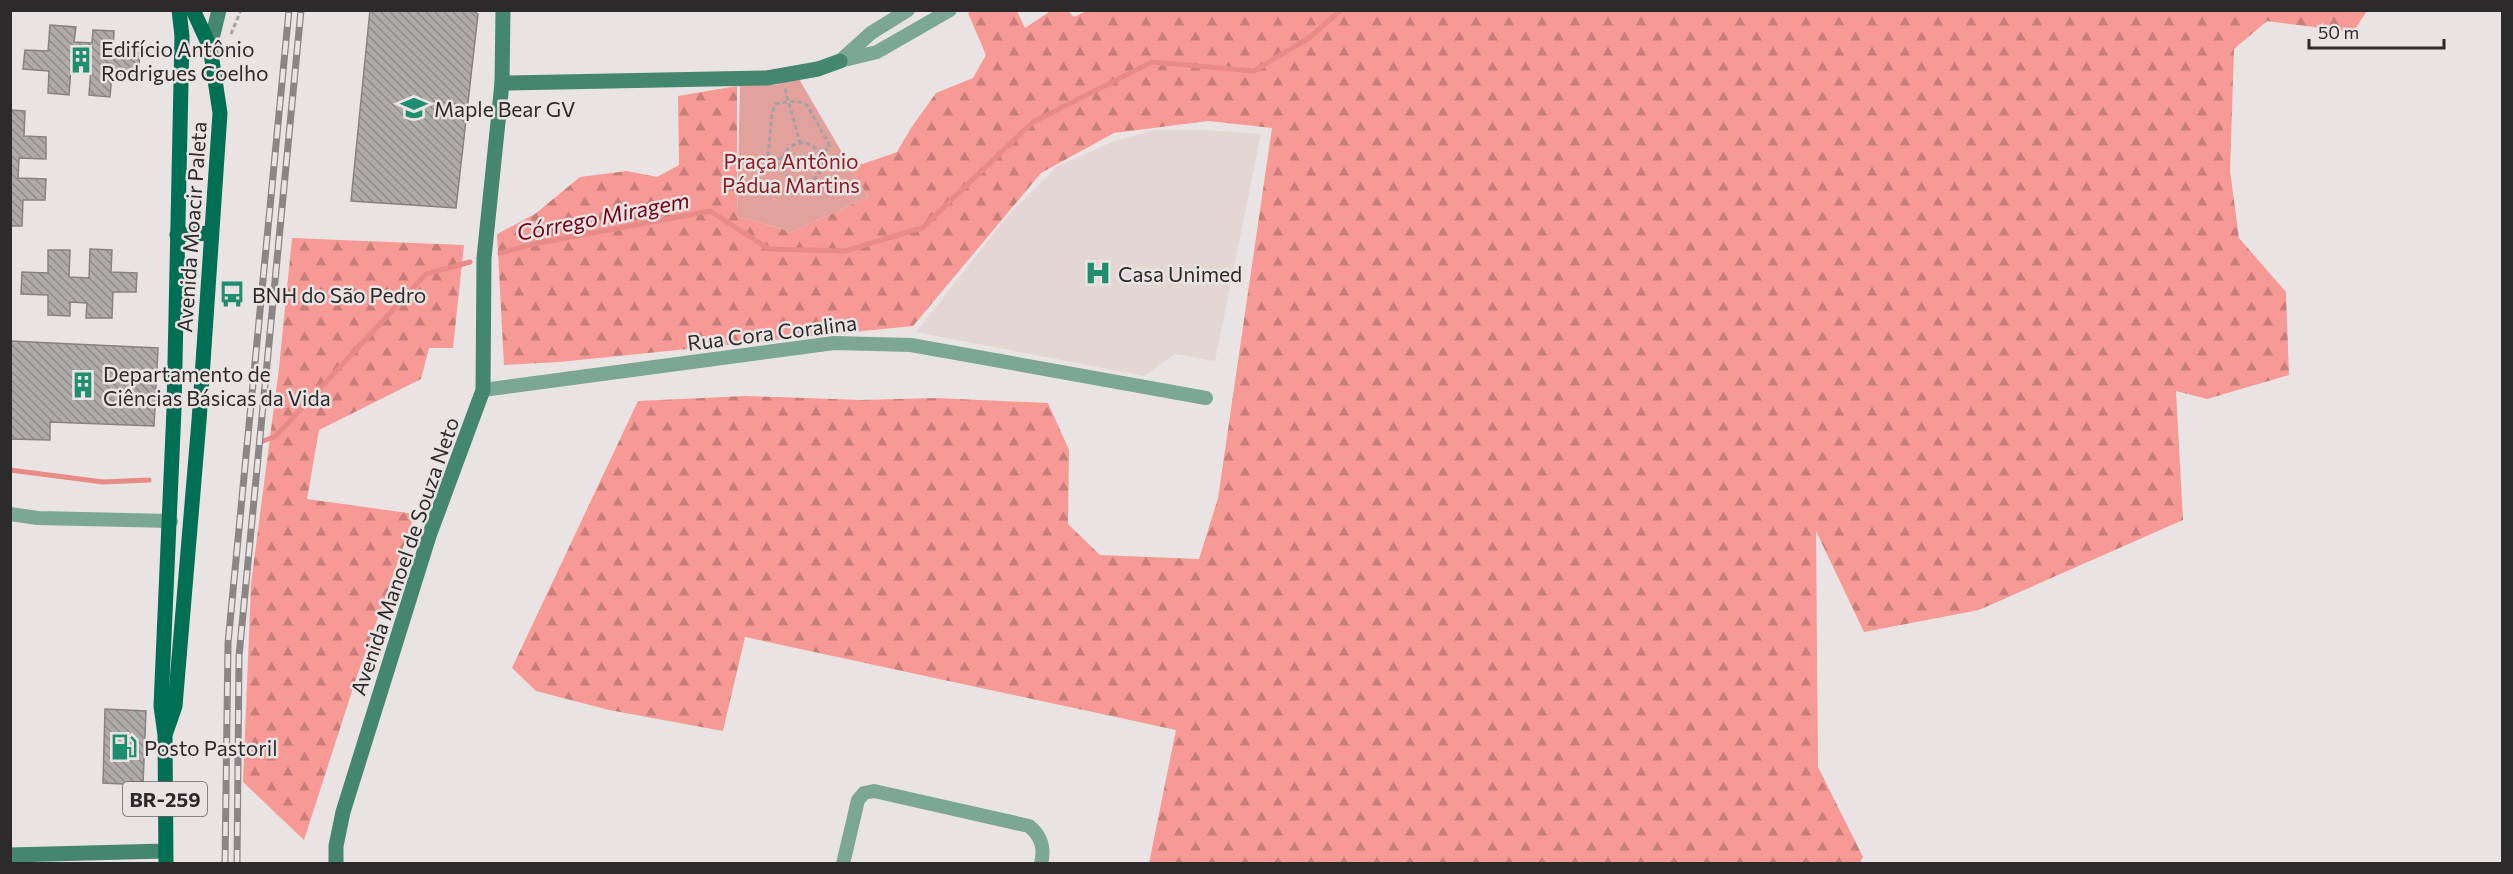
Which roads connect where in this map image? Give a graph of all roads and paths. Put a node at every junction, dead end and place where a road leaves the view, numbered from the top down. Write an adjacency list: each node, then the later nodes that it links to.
1 (179, 10): 16 (main road, Avenida Moacir Paleta / BR-259)
2 (193, 10): 7 (main road, Avenida Moacir Paleta / BR-259)
3 (219, 10): 7 (street)
4 (503, 10): 10 (street, Avenida Manoel de Souza Neto)
5 (908, 10): 8 (street)
6 (950, 10): 8 (street)
7 (210, 47): 15 (main road, Avenida Moacir Paleta / BR-259)
8 (840, 61): 9 (street)
9 (782, 76): 10 (street); 11 (path)
10 (502, 83): 17 (street, Avenida Manoel de Souza Neto)
11 (789, 101): 12 (path); 13 (path); 14 (path)
12 (800, 143): 13 (path); 14 (path)
13 (820, 156): 14 (path)
14 (782, 159)
15 (211, 233): 16 (main road); 21 (main road, Avenida Moacir Paleta / BR-259)
16 (177, 235): 20 (main road, Avenida Moacir Paleta / BR-259)
17 (483, 390): 18 (street, Rua Cora Coralina); 24 (street, Avenida Manoel de Souza Neto)
18 (1206, 398)
19 (10, 514): 20 (street)
20 (171, 521): 21 (main road, Avenida Moacir Paleta / BR-259)
21 (165, 735): 23 (main road, Avenida Moacir Paleta / BR-259)
22 (10, 855): 23 (street)
23 (165, 857)
24 (336, 864)
25 (843, 864): 26 (street)
26 (1041, 864)

